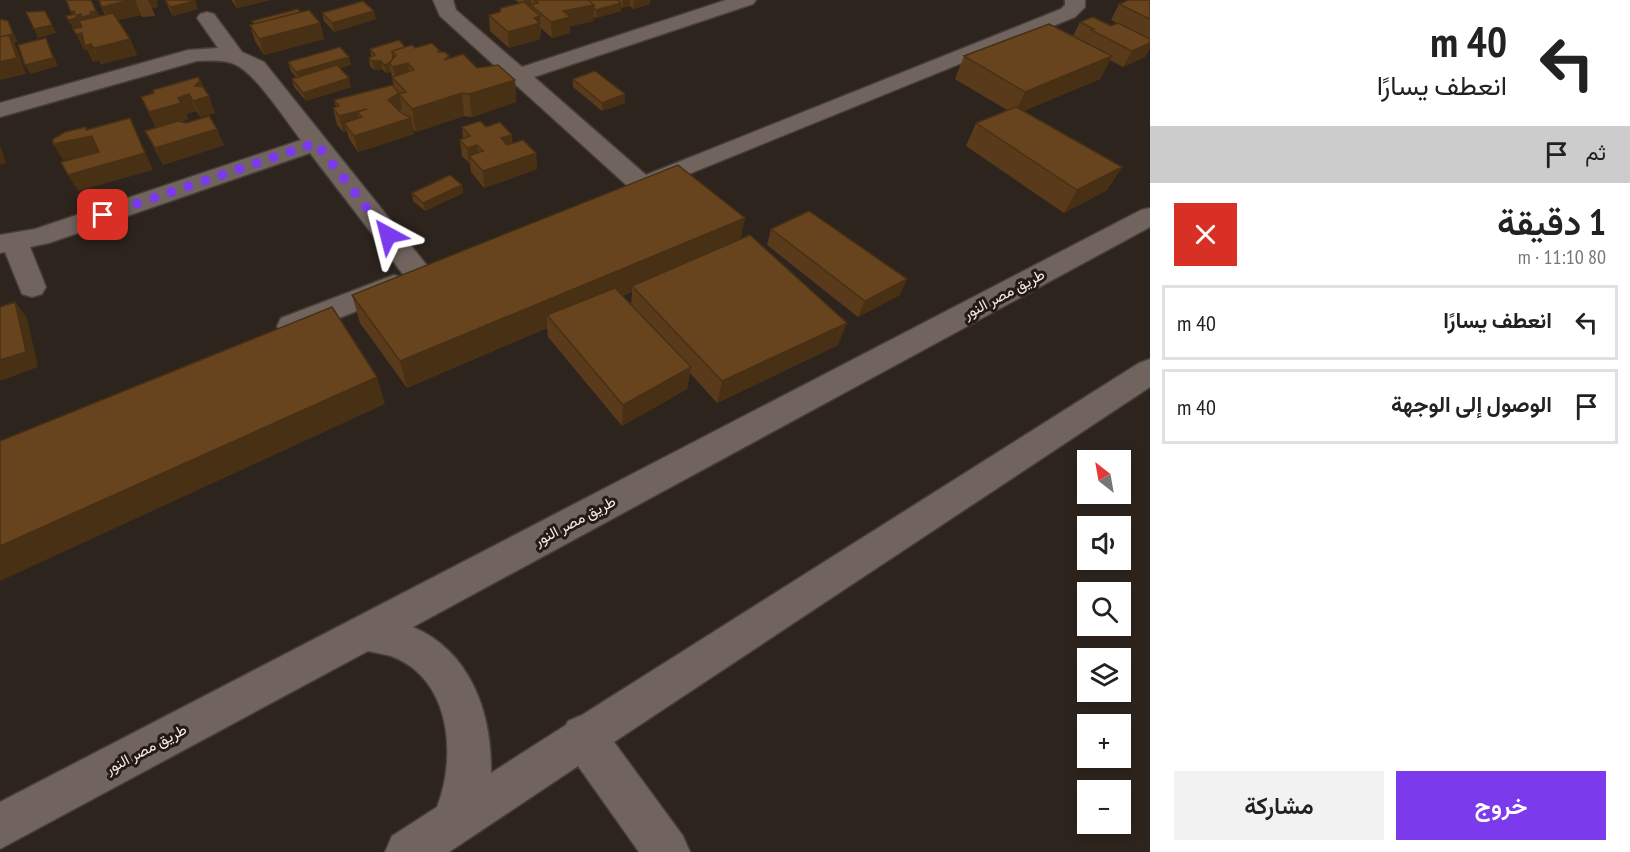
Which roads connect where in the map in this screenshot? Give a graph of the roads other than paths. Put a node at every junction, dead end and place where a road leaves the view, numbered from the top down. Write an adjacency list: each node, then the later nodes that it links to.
1 (443, 0): 6 (street)
2 (746, 0): 6 (street)
3 (1075, 0): 6 (street)
4 (207, 18): 5 (street)
5 (234, 56): 7 (street); 8 (street)
6 (518, 75)
7 (0, 110)
8 (316, 143): 10 (street); 12 (street)
9 (1150, 216): 14 (street, طريق مصر النور)
10 (8, 244): 11 (street)
11 (32, 287)
12 (273, 334)
13 (1150, 371): 15 (street)
14 (367, 632): 16 (street); 17 (street, طريق مصر النور)
15 (583, 736): 16 (street); 19 (street)
16 (454, 823): 18 (street)
17 (0, 826)
18 (408, 852)
19 (667, 852)

